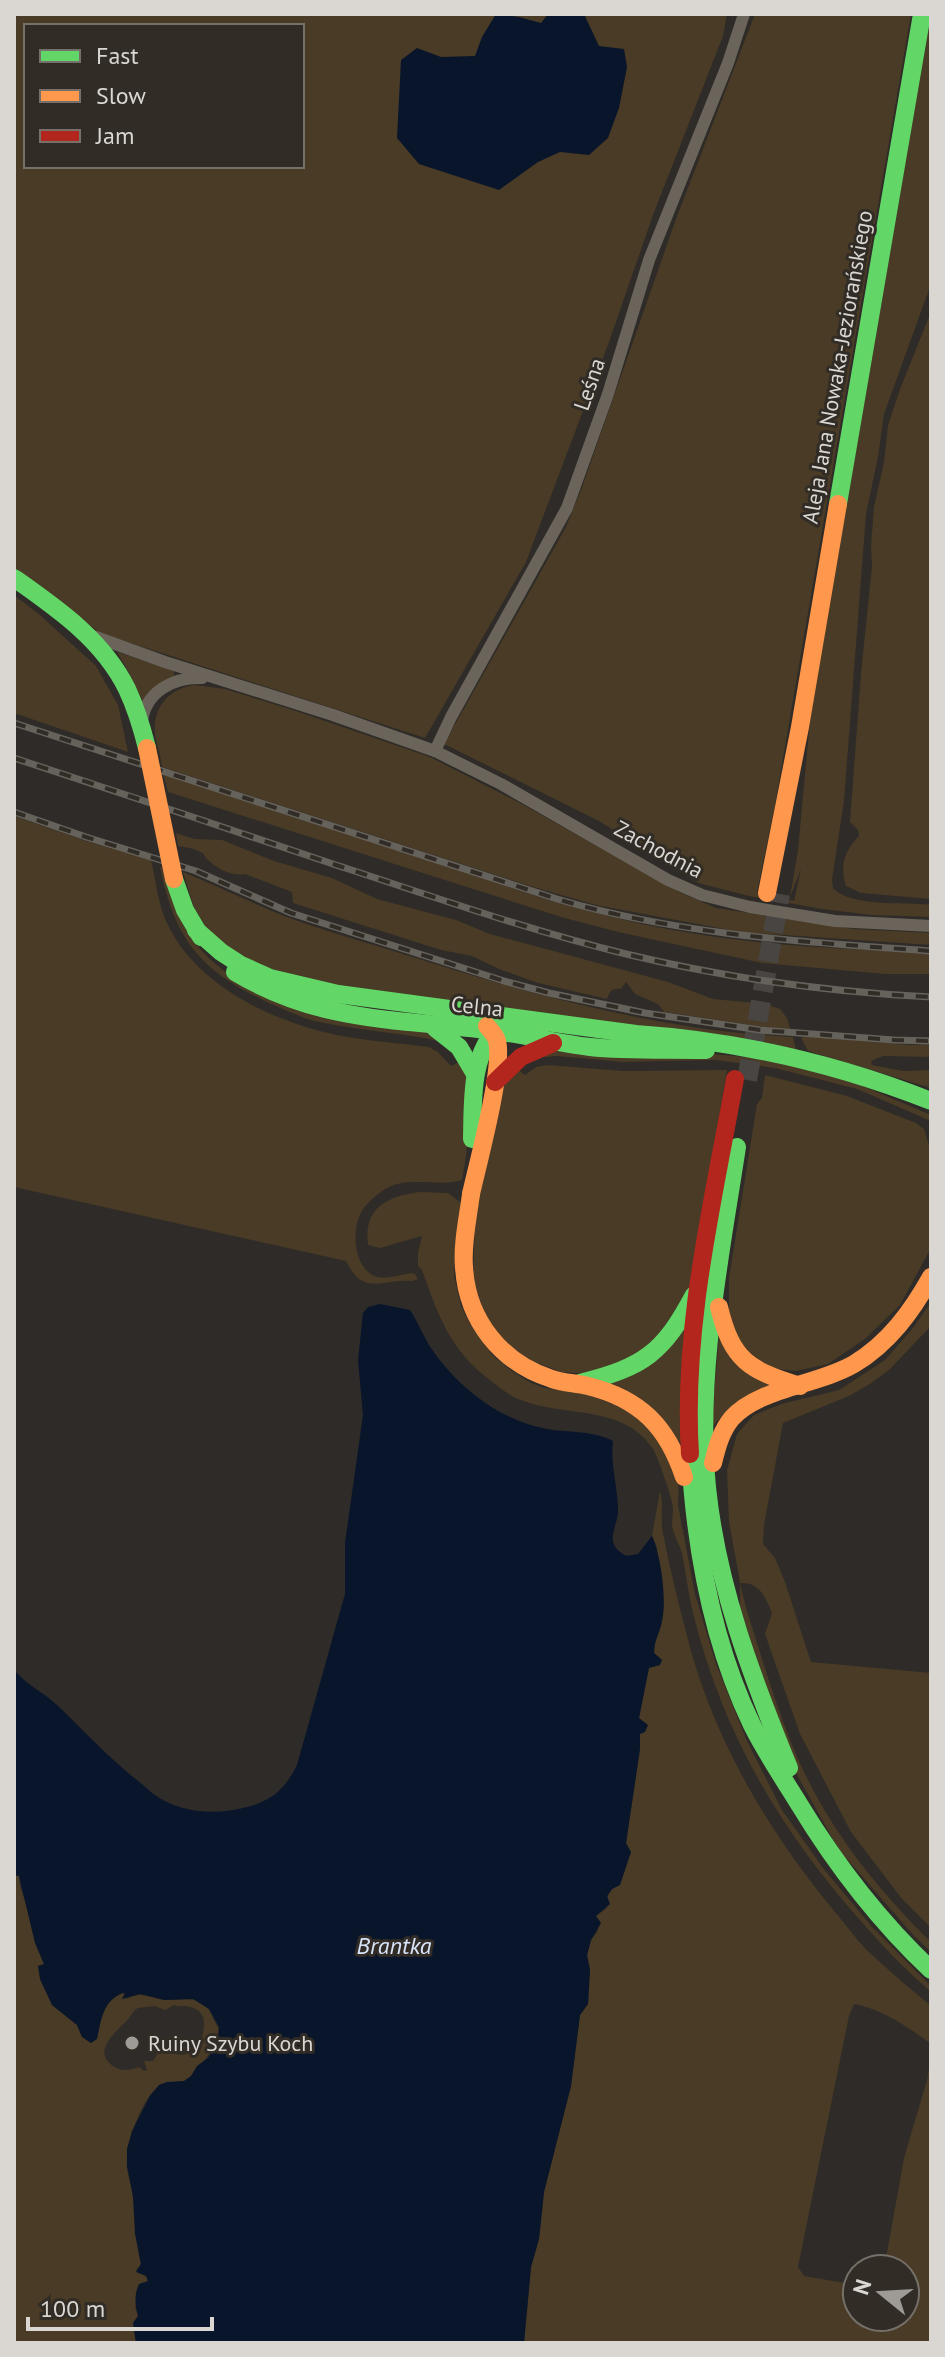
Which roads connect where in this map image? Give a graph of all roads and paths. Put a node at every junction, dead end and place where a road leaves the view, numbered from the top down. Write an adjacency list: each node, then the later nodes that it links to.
1 (744, 14): 7 (street, Leśna)
2 (922, 14): 8 (main road, Aleja Jana Nowaka-Jeziorańskiego)
3 (14, 578): 4 (main road)
4 (89, 634): 5 (street); 6 (main road)
5 (225, 682): 6 (street); 7 (street, Zachodnia)
6 (142, 725): 10 (main road, Celna, bridge)
7 (435, 751): 9 (street, Zachodnia)
8 (773, 894)
9 (931, 926)
10 (196, 930): 11 (main road, Celna); 13 (main road, Celna)
11 (456, 1010): 12 (main road, Celna); 14 (main road)
12 (526, 1019): 14 (main road); 16 (main road, Celna)
13 (428, 1026): 14 (main road, Celna); 17 (main road)
14 (491, 1031): 15 (main road, Celna); 17 (main road); 19 (main road)
15 (556, 1042): 16 (main road, Celna); 19 (main road)
16 (780, 1054): 20 (main road, Celna)
17 (475, 1074): 21 (main road)
18 (741, 1080): 23 (main road)
19 (495, 1082): 21 (main road)
20 (931, 1101)
21 (472, 1187): 24 (main road)
22 (931, 1277): 25 (main road)
23 (707, 1286): 24 (main road); 25 (main road); 26 (main road)
24 (577, 1383): 26 (main road)
25 (800, 1386): 26 (main road)
26 (700, 1500): 27 (main road)
27 (931, 1970)

